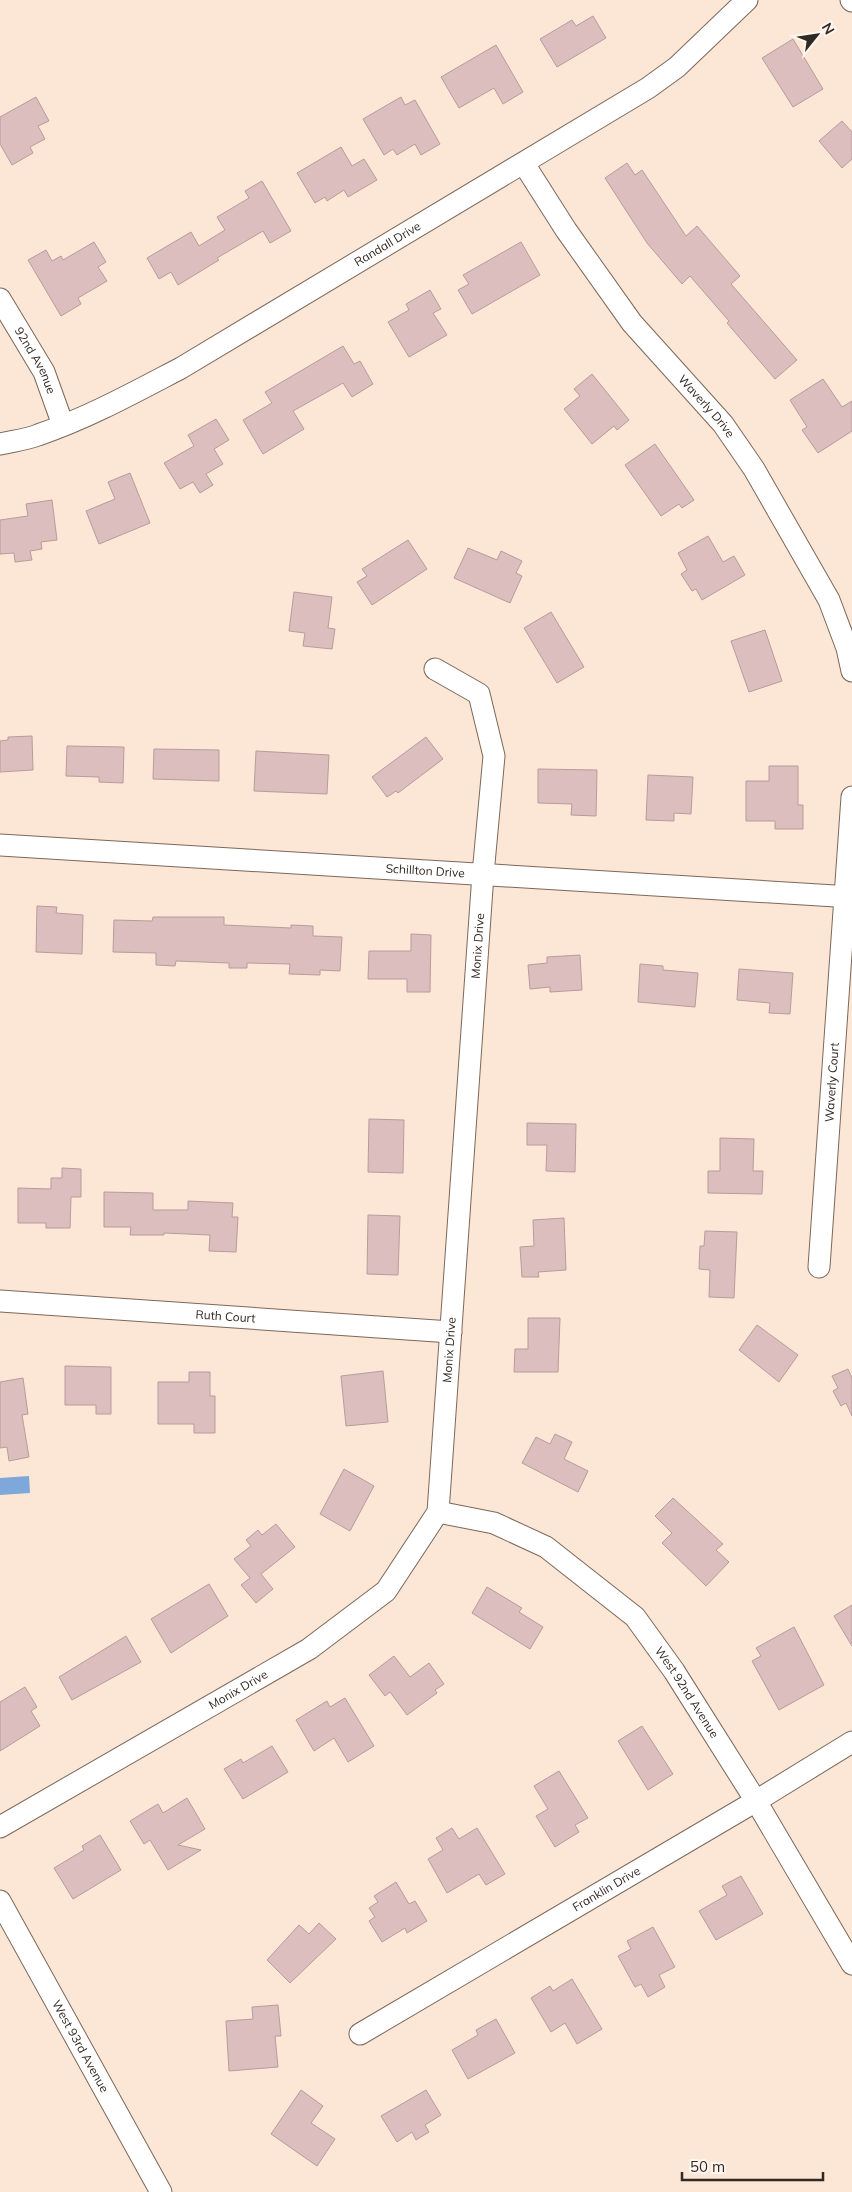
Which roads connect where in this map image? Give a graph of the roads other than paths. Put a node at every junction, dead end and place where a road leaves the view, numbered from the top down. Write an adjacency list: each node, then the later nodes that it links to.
1 (747, 0): 2 (street, Randall Drive)
2 (524, 164): 4 (street, Randall Drive); 7 (street, Waverly Drive)
3 (0, 300): 4 (street, 92nd Avenue)
4 (63, 425): 5 (street, Randall Drive)
5 (0, 444)
6 (435, 669): 10 (street, Monix Drive)
7 (852, 671)
8 (852, 797): 11 (street)
9 (0, 845): 10 (street, Schillton Drive)
10 (483, 874): 11 (street, Schillton Drive); 14 (street, Monix Drive)
11 (849, 897): 12 (street, Waverly Court)
12 (819, 1267)
13 (0, 1301): 14 (street, Ruth Court)
14 (451, 1332): 15 (street, Monix Drive)
15 (438, 1512): 17 (street, West 92nd Avenue); 18 (street, Monix Drive)
16 (852, 1742): 17 (street, Franklin Drive)
17 (756, 1801): 20 (street, West 92nd Avenue); 21 (street, Franklin Drive)
18 (0, 1827)
19 (0, 1901): 22 (street, West 93rd Avenue)
20 (852, 1964)
21 (360, 2034)
22 (161, 2192)

